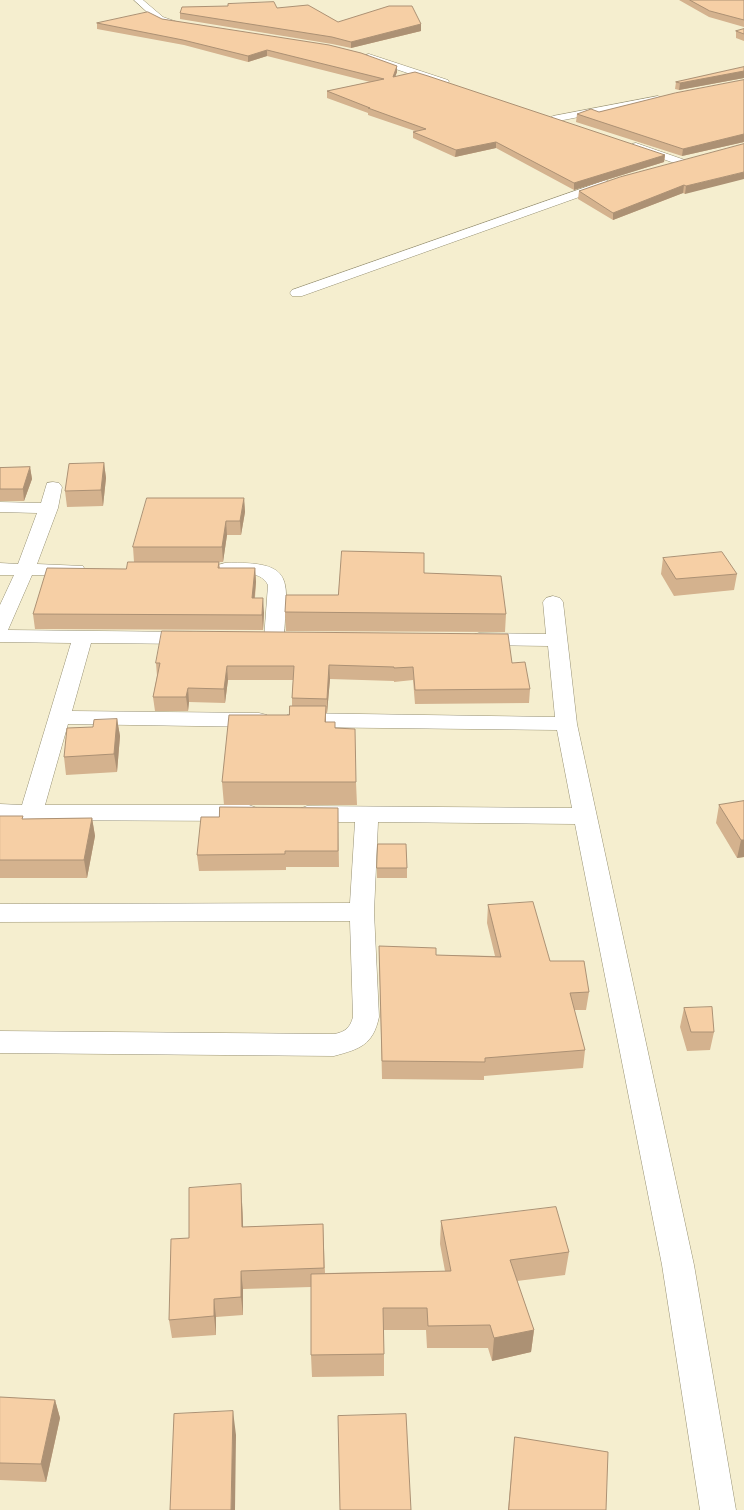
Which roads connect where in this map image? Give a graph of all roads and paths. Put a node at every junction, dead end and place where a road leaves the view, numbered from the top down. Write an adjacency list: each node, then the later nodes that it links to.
1 (138, 0): 2 (street)
2 (192, 26)
3 (357, 54): 4 (street)
4 (451, 84)
5 (669, 96): 6 (street)
6 (576, 126)
7 (628, 144): 9 (street)
8 (695, 158): 9 (street)
9 (681, 162): 10 (street)
10 (659, 168)
11 (615, 181): 12 (street)
12 (297, 293)
13 (53, 487): 15 (street)
14 (0, 507): 15 (street)
15 (49, 508): 17 (street)
16 (0, 569): 17 (street)
17 (25, 569): 18 (street); 21 (street)
18 (95, 570)
19 (210, 570): 25 (street)
20 (553, 602): 27 (street)
21 (0, 627)
22 (0, 636): 23 (street)
23 (83, 637): 24 (street); 28 (street)
24 (210, 638)
25 (274, 639)
26 (463, 639): 27 (street)
27 (557, 640): 29 (street)
28 (59, 717): 29 (street); 30 (street)
29 (566, 724): 33 (street)
30 (32, 811): 31 (street); 32 (street)
31 (0, 812)
32 (367, 814): 33 (street); 34 (street)
33 (585, 816): 37 (street)
34 (362, 912): 35 (street); 36 (street)
35 (0, 913)
36 (0, 1042)
37 (718, 1510)

